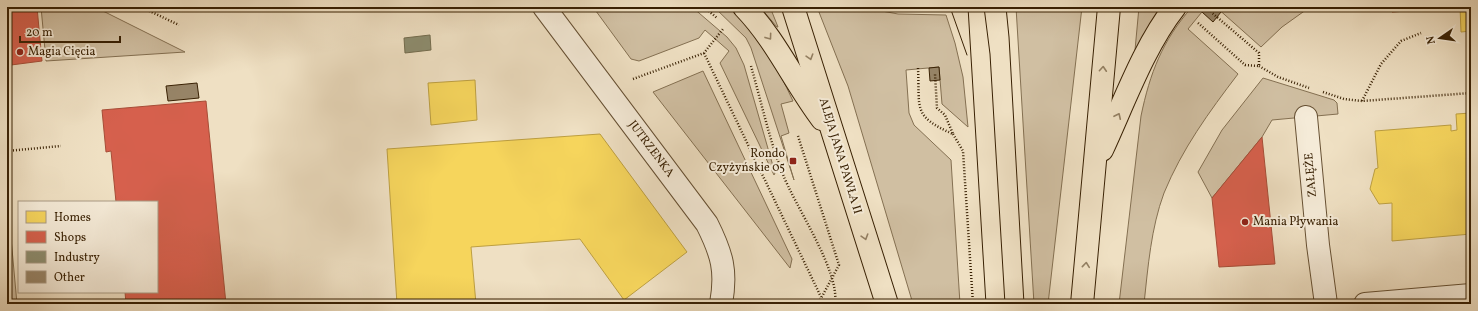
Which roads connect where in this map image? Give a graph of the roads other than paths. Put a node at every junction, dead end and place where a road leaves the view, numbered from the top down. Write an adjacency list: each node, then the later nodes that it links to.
1 (544, 7): 11 (street, JUTRZENKA)
2 (744, 7): 7 (main road, one-way to 7)
3 (793, 7): 7 (main road, ALEJA JANA PAWŁA II, one-way to 7)
4 (1109, 7): 8 (main road, one-way to 4)
5 (1175, 7): 8 (main road, one-way to 5)
6 (1306, 117): 13 (street, ZAŁĘŻE)
7 (833, 132): 10 (main road, ALEJA JANA PAWŁA II, one-way to 10)
8 (1096, 164): 12 (main road, one-way to 8)
9 (1471, 295): 14 (street)
10 (884, 301)
11 (721, 304)
12 (1082, 304)
13 (1326, 304)
14 (1365, 304)

